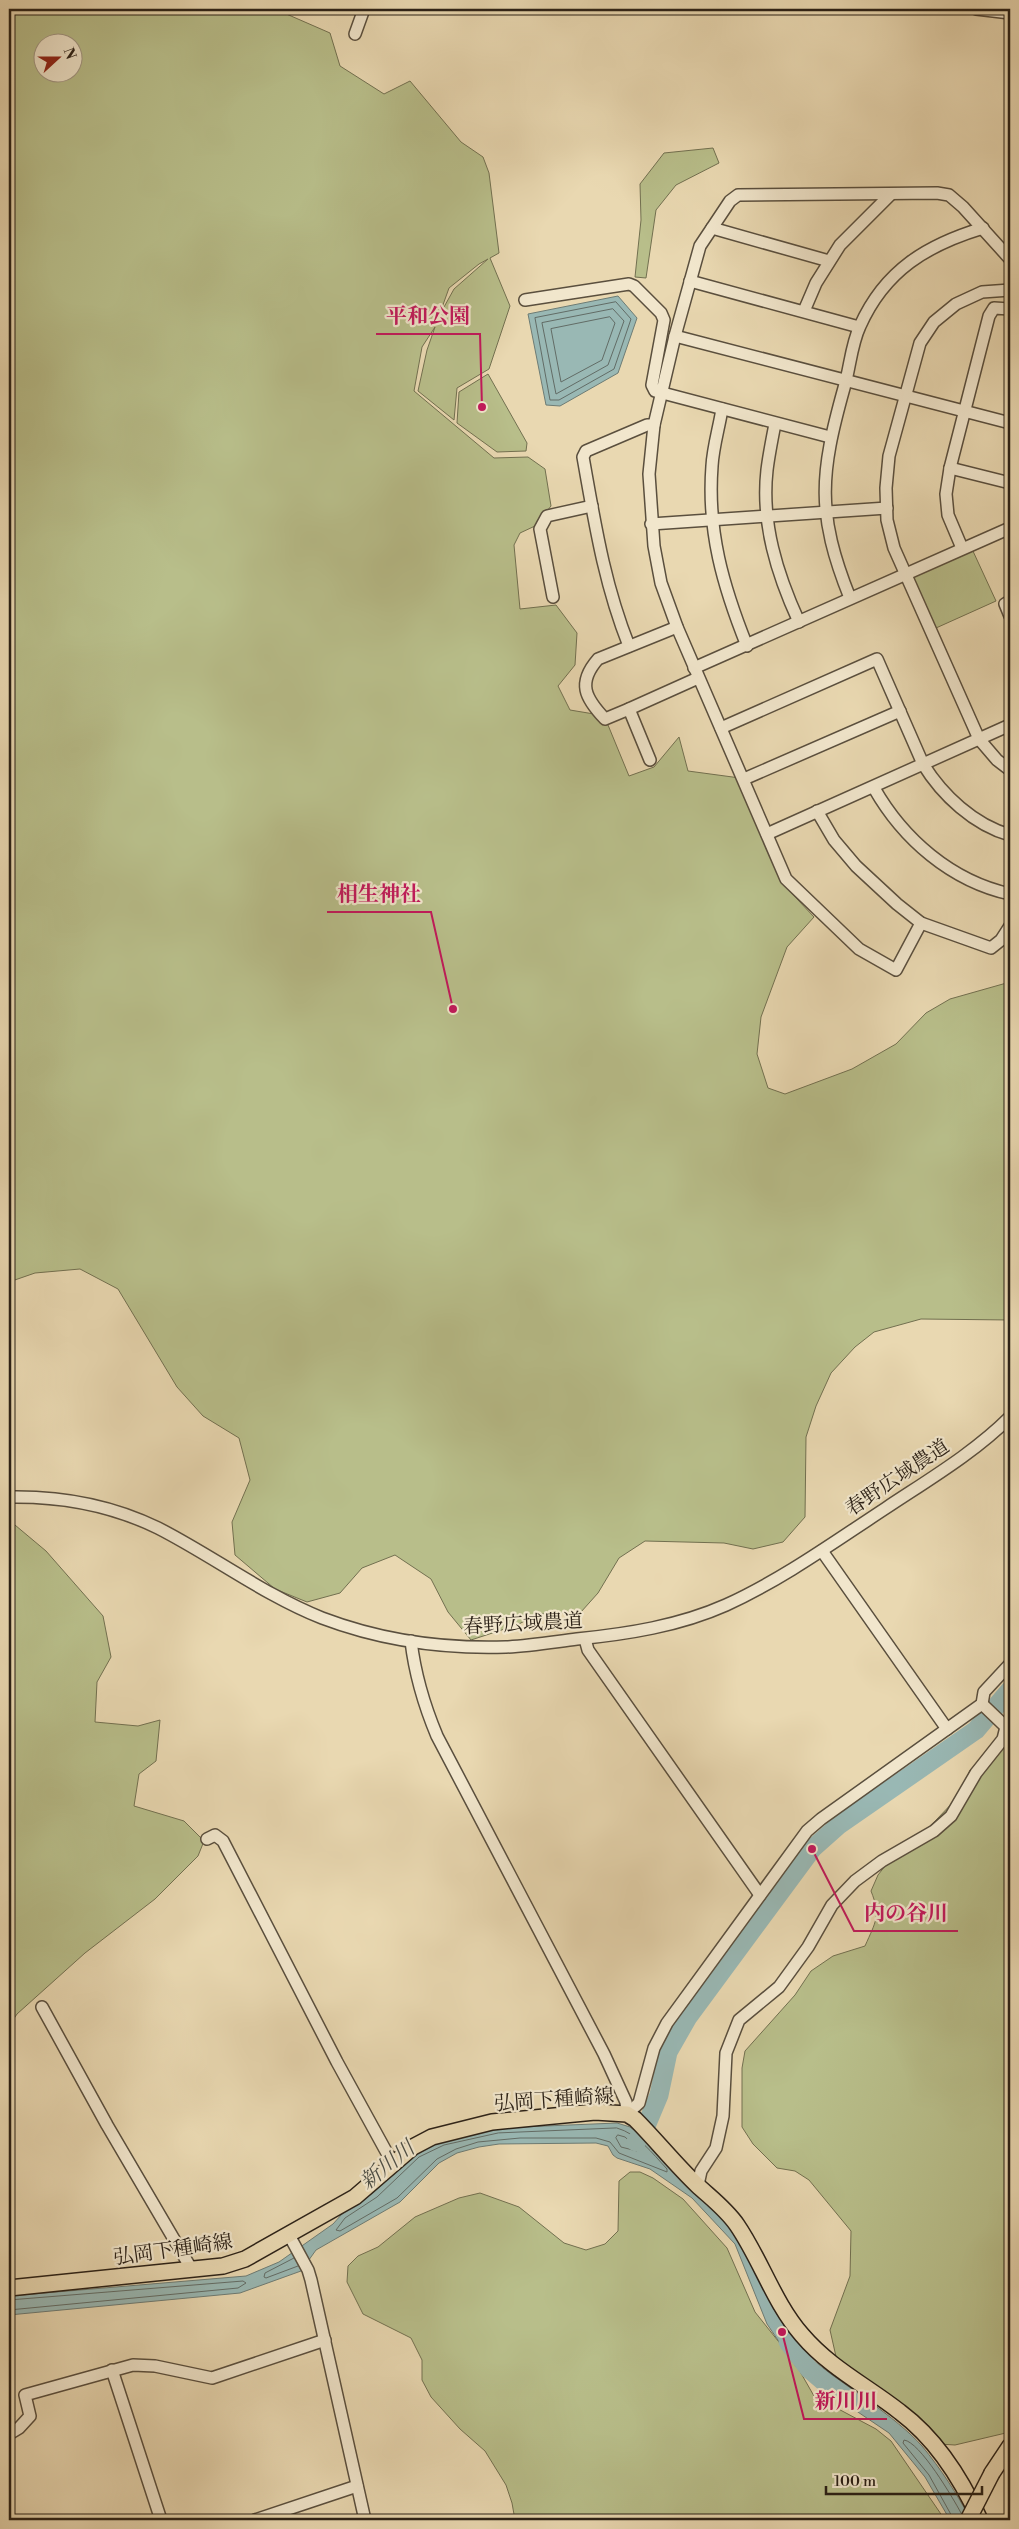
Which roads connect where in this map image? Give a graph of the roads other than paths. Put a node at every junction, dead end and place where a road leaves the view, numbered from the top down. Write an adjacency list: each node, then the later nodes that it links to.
1 (364, 9): 4 (street)
2 (976, 9): 3 (street)
3 (1010, 13)
4 (355, 34)
5 (891, 194): 6 (street); 7 (street); 9 (street)
6 (712, 228): 9 (street); 10 (street)
7 (983, 228): 8 (street); 15 (street)
8 (1010, 259)
9 (829, 261): 14 (street)
10 (690, 281): 14 (street); 16 (street)
11 (1010, 290): 19 (street)
12 (525, 300): 18 (street)
13 (1010, 309): 21 (street)
14 (804, 311): 15 (street)
15 (859, 327): 17 (street)
16 (675, 336): 17 (street); 18 (street)
17 (846, 381): 19 (street); 25 (street)
18 (662, 393): 20 (street); 24 (street)
19 (905, 395): 21 (street); 29 (street)
20 (722, 409): 23 (street); 32 (street)
21 (965, 412): 22 (street); 26 (street)
22 (1010, 422)
23 (775, 424): 25 (street); 31 (street)
24 (654, 425): 28 (street); 33 (street)
25 (830, 437): 30 (street)
26 (950, 468): 27 (street); 35 (street)
27 (1010, 483)
28 (592, 506): 37 (street); 43 (street)
29 (887, 508): 30 (street); 36 (street)
30 (825, 512): 31 (street); 38 (street)
31 (767, 514): 32 (street); 41 (street)
32 (712, 519): 33 (street); 44 (street)
33 (651, 524): 42 (street)
34 (1010, 528): 35 (street)
35 (962, 548): 36 (street)
36 (906, 574): 38 (street); 50 (street)
37 (553, 597)
38 (850, 598): 41 (street)
39 (1010, 602): 40 (street)
40 (1010, 616)
41 (799, 622): 44 (street)
42 (677, 626): 43 (street); 45 (street)
43 (629, 646): 46 (street)
44 (747, 646): 45 (street)
45 (696, 673): 46 (street); 49 (street)
46 (629, 708): 51 (street)
47 (900, 711): 49 (street); 52 (street); 54 (street)
48 (1010, 725): 50 (street)
49 (721, 728): 54 (street)
50 (979, 739): 52 (street); 53 (street)
51 (650, 760)
52 (923, 764): 55 (street); 58 (street)
53 (1010, 770)
54 (744, 779): 57 (street)
55 (874, 788): 56 (street); 59 (street)
56 (818, 811): 57 (street); 60 (street)
57 (767, 834): 60 (street)
58 (1010, 835)
59 (1010, 894)
60 (921, 923): 61 (street)
61 (1010, 926)
62 (1010, 1418): 64 (street, 春野広域農道)
63 (9, 1497): 66 (street, 春野広域農道)
64 (822, 1551): 65 (street, 春野広域農道); 70 (street)
65 (585, 1639): 66 (street, 春野広域農道); 72 (street)
66 (411, 1641): 74 (street)
67 (1010, 1664): 68 (street)
68 (984, 1706): 69 (street); 70 (street)
69 (1006, 1724): 76 (street)
70 (947, 1729): 72 (street)
71 (207, 1839): 75 (street)
72 (760, 1895): 74 (street)
73 (42, 2007): 78 (street)
74 (631, 2116): 75 (main road, 弘岡下種崎線); 76 (main road, 弘岡下種崎線)
75 (394, 2164): 77 (main road, 弘岡下種崎線)
76 (698, 2186): 89 (main road, 弘岡下種崎線)
77 (291, 2238): 78 (main road, 弘岡下種崎線); 80 (street)
78 (192, 2270): 79 (main road, 弘岡下種崎線)
79 (9, 2288)
80 (325, 2340): 81 (street); 84 (street)
81 (112, 2370): 82 (street); 85 (street)
82 (9, 2434)
83 (1010, 2446): 88 (main road, bridge)
84 (357, 2486): 86 (street); 87 (street)
85 (161, 2520)
86 (255, 2520)
87 (365, 2520)
88 (968, 2520)
89 (980, 2520)

